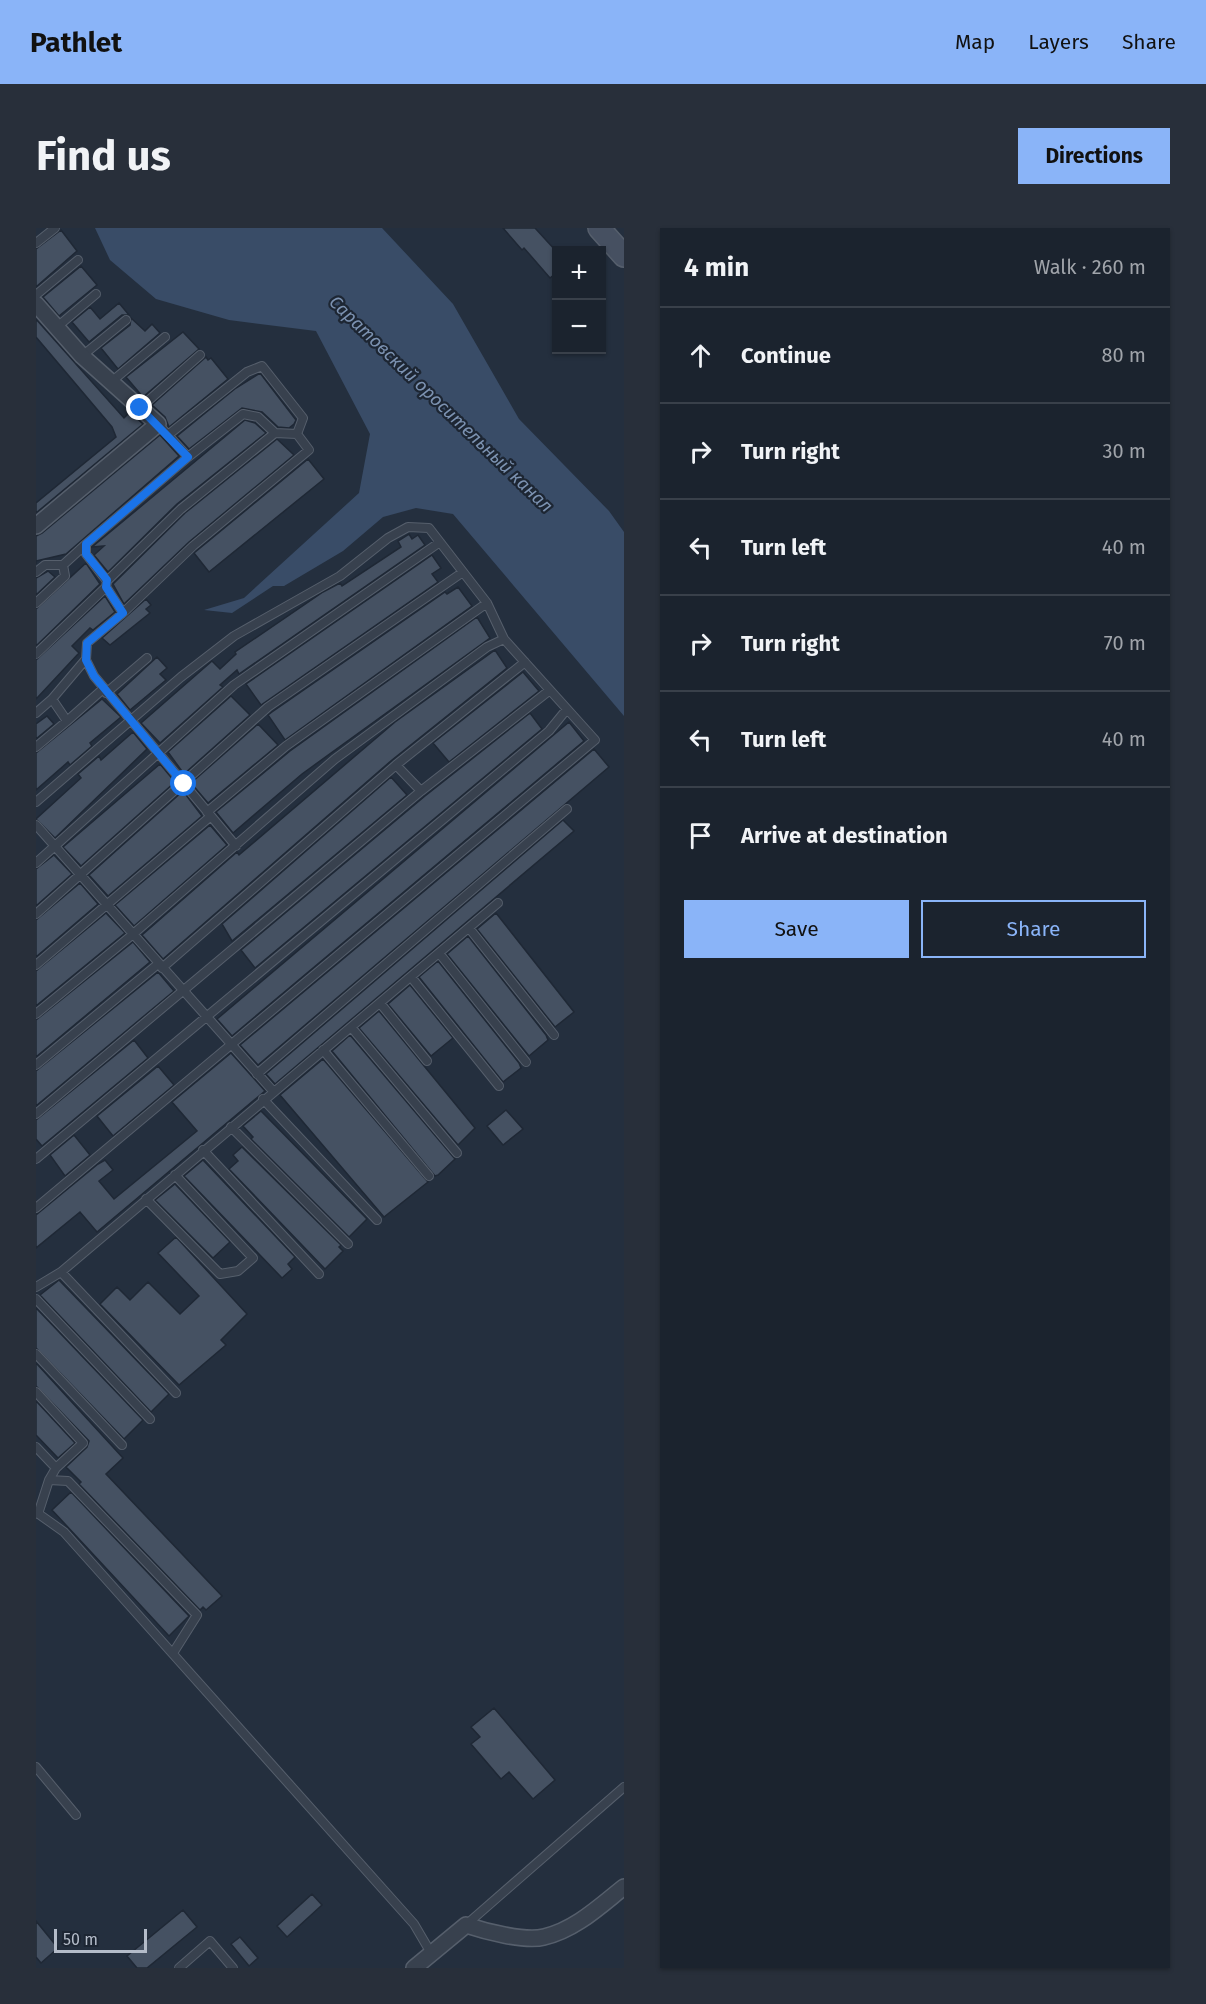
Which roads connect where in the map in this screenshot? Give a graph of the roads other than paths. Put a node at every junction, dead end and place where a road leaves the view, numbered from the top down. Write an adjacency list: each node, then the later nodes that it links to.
1 (55, 228): 3 (lane)
2 (599, 228): 4 (street)
3 (36, 243)
4 (624, 256)
5 (78, 260): 7 (lane)
6 (96, 294): 10 (lane)
7 (36, 295)
8 (36, 304): 10 (street)
9 (126, 320): 13 (lane)
10 (57, 327): 13 (street)
11 (165, 336): 14 (lane)
12 (200, 355): 15 (lane)
13 (82, 356): 14 (street)
14 (111, 382): 15 (street)
15 (140, 408): 16 (street)
16 (163, 430): 18 (lane); 19 (lane); 20 (street)
17 (275, 434): 18 (lane); 19 (lane); 26 (lane)
18 (297, 434): 29 (lane)
19 (188, 457): 22 (lane)
20 (36, 526)
21 (440, 542): 25 (lane); 41 (lane); 43 (lane)
22 (86, 544): 23 (lane); 26 (lane)
23 (63, 565): 24 (lane); 27 (lane)
24 (36, 572)
25 (464, 572): 28 (lane); 45 (lane)
26 (107, 584): 29 (lane); 31 (lane)
27 (36, 603)
28 (487, 603): 30 (lane); 49 (lane)
29 (123, 613): 33 (lane)
30 (504, 639): 34 (lane); 51 (lane)
31 (36, 654)
32 (147, 658): 36 (lane)
33 (86, 659): 36 (lane); 37 (lane)
34 (525, 662): 35 (lane); 44 (lane)
35 (550, 690): 38 (lane); 46 (lane)
36 (104, 691): 40 (lane); 41 (lane)
37 (52, 699): 39 (lane); 40 (lane)
38 (567, 709): 67 (lane); 70 (lane)
39 (36, 713)
40 (66, 721): 42 (lane)
41 (130, 721): 43 (lane); 47 (lane)
42 (36, 747)
43 (158, 753): 45 (lane); 52 (lane)
44 (396, 765): 46 (lane); 62 (lane)
45 (184, 784): 49 (lane); 54 (lane)
46 (421, 791): 64 (lane)
47 (36, 802)
48 (567, 809): 75 (lane)
49 (209, 814): 51 (lane); 56 (lane)
50 (36, 825): 52 (lane)
51 (236, 846): 59 (lane)
52 (56, 847): 53 (lane); 54 (lane)
53 (36, 863)
54 (81, 877): 56 (lane); 57 (lane)
55 (498, 903): 58 (lane)
56 (107, 906): 59 (lane); 61 (lane)
57 (36, 914)
58 (469, 928): 60 (lane); 69 (lane)
59 (132, 935): 62 (lane); 66 (lane)
60 (439, 953): 63 (lane); 73 (lane)
61 (36, 964)
62 (160, 966): 64 (lane); 74 (lane)
63 (411, 977): 65 (lane); 76 (lane)
64 (184, 992): 67 (lane); 79 (lane)
65 (380, 1003): 68 (lane); 72 (lane)
66 (36, 1014)
67 (207, 1018): 70 (lane); 83 (lane)
68 (351, 1027): 71 (lane); 82 (lane)
69 (554, 1035)
70 (232, 1045): 75 (lane); 87 (lane)
71 (323, 1050): 77 (lane); 85 (lane)
72 (427, 1061)
73 (526, 1062)
74 (36, 1065)
75 (257, 1074): 77 (lane)
76 (499, 1086)
77 (273, 1091): 78 (lane)
78 (263, 1099): 80 (lane); 88 (lane)
79 (36, 1114)
80 (231, 1127): 81 (lane); 89 (lane)
81 (203, 1150): 84 (lane); 91 (lane)
82 (457, 1152)
83 (36, 1159)
84 (175, 1175): 86 (lane); 86 (lane)
85 (429, 1176)
86 (146, 1199): 90 (lane)
87 (36, 1208)
88 (377, 1220)
89 (348, 1244)
90 (61, 1272): 92 (lane); 96 (lane)
91 (319, 1274)
92 (36, 1287)
93 (36, 1299): 97 (lane)
94 (36, 1354): 98 (lane)
95 (36, 1392): 100 (lane)
96 (176, 1393)
97 (150, 1419)
98 (122, 1445)
99 (36, 1447): 100 (lane)
100 (56, 1468): 101 (lane)
101 (49, 1480): 102 (lane); 103 (lane)
102 (37, 1513): 103 (lane)
103 (173, 1653): 109 (lane)
104 (36, 1767): 106 (lane)
105 (624, 1788): 108 (lane)
106 (76, 1815)
107 (624, 1887): 108 (street)
108 (466, 1925): 109 (street)
109 (431, 1953): 112 (street)
110 (179, 1968): 111 (lane)
111 (233, 1968)
112 (414, 1968)

